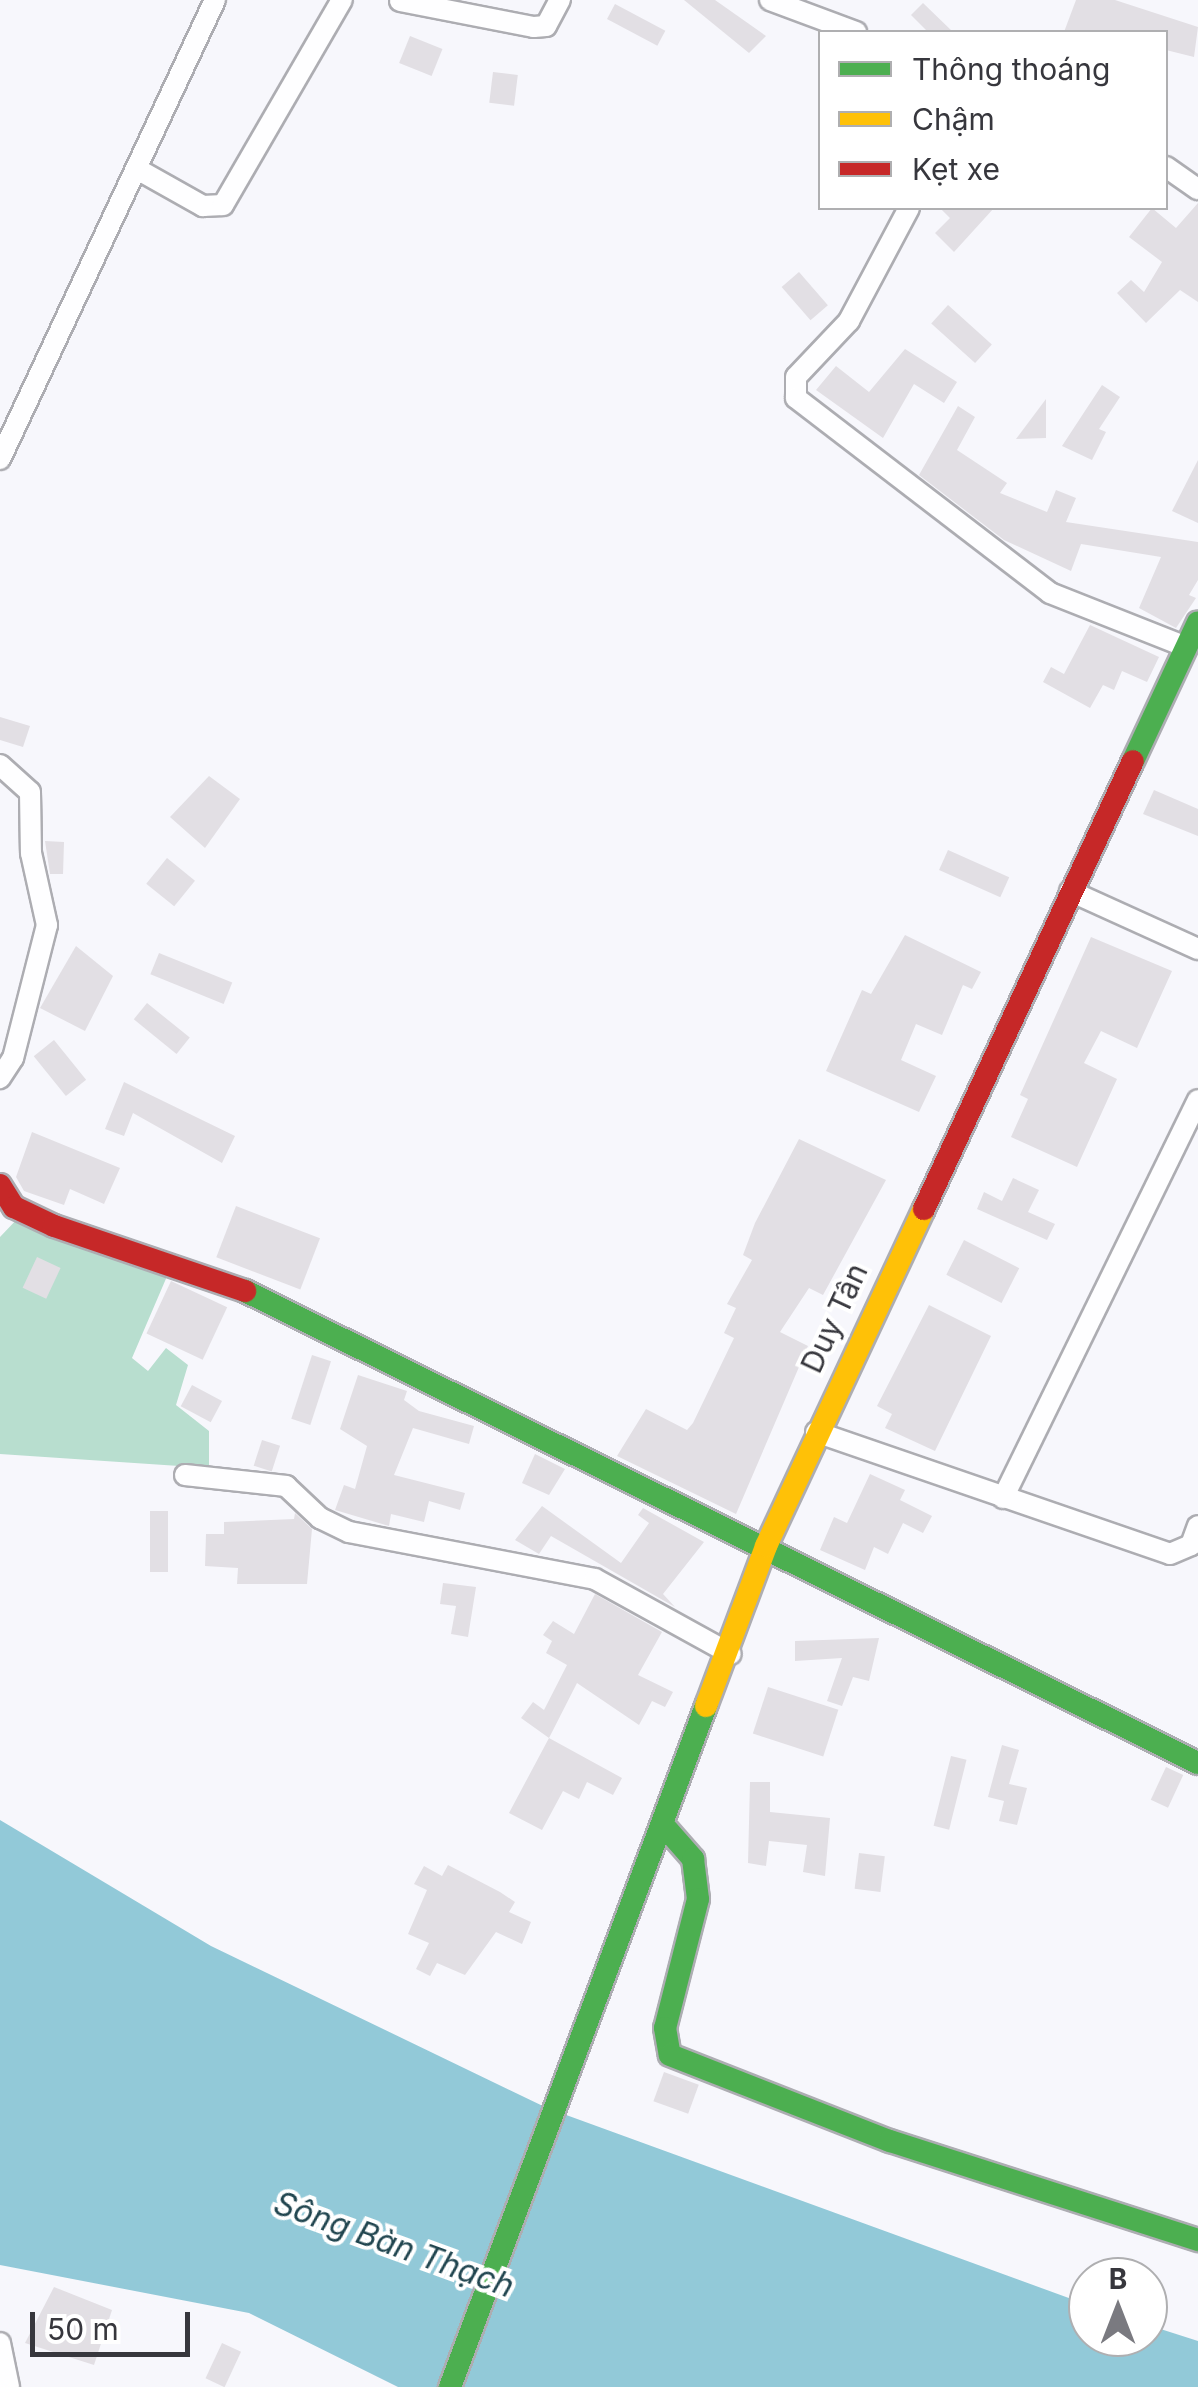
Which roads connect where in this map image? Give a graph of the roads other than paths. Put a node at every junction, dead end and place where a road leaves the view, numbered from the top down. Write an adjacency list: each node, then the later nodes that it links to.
1 (215, 0): 8 (street)
2 (342, 0): 8 (street)
3 (398, 0): 4 (street)
4 (560, 0)
5 (770, 0): 6 (street)
6 (851, 30)
7 (1168, 167): 9 (street)
8 (136, 168): 11 (street)
9 (1198, 189)
10 (907, 210): 13 (street)
11 (0, 459)
12 (1198, 622): 13 (street, Duy Tân)
13 (1184, 646): 15 (street, Duy Tân)
14 (0, 765): 17 (street)
15 (1070, 891): 16 (street); 20 (street, Duy Tân)
16 (1198, 949)
17 (0, 1078)
18 (1198, 1100): 22 (street)
19 (0, 1186): 24 (street)
20 (816, 1432): 22 (street); 24 (street, Duy Tân)
21 (185, 1475): 25 (street)
22 (1003, 1498): 23 (street)
23 (1198, 1526)
24 (766, 1546): 25 (street, Duy Tân); 26 (street)
25 (731, 1654): 27 (street, Duy Tân)
26 (1198, 1763)
27 (665, 1826): 28 (street); 31 (street, Duy Tân)
28 (1198, 2240)
29 (0, 2343): 30 (street)
30 (9, 2387)
31 (450, 2387)

